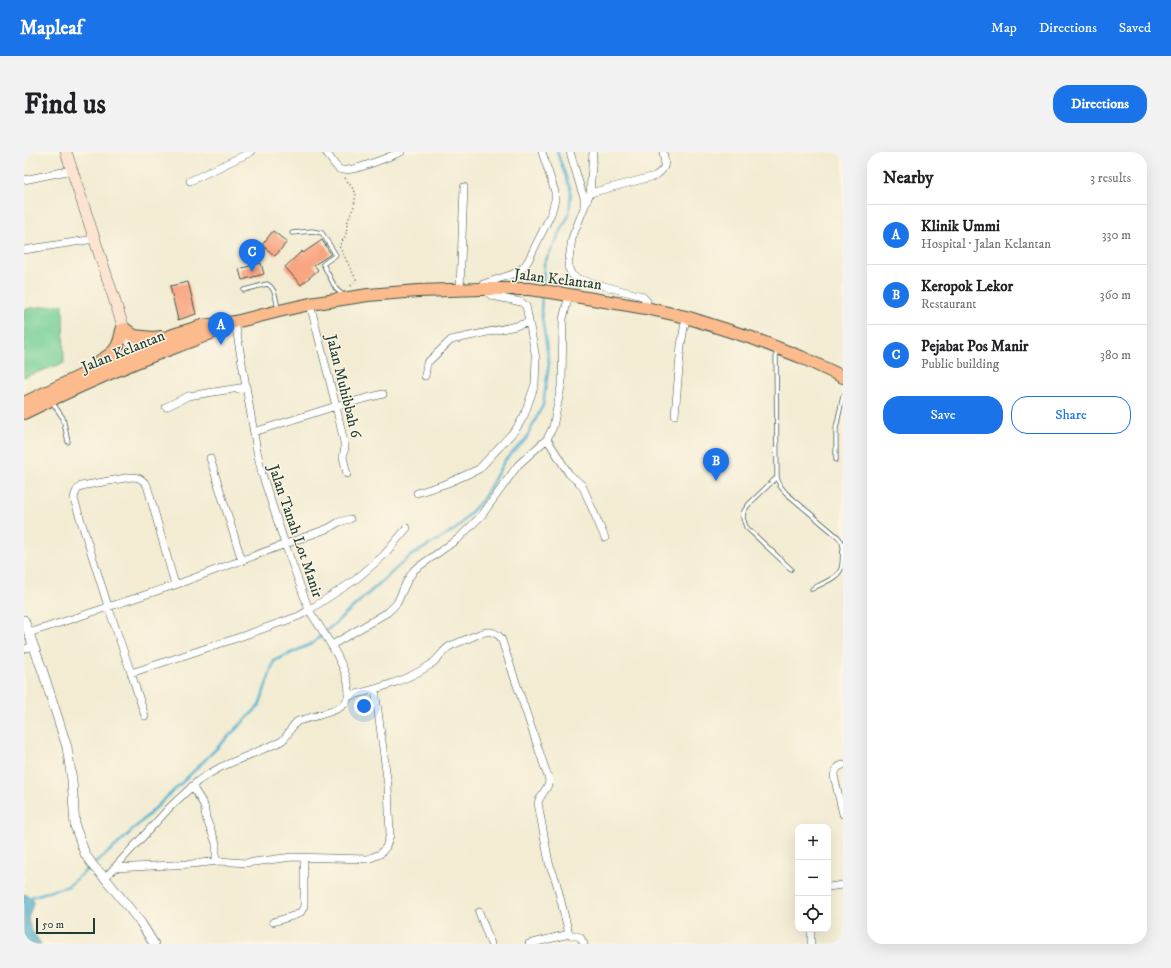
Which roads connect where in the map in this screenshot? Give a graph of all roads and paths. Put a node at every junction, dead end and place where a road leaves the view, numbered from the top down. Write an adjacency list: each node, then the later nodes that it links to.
1 (66, 152): 9 (main road)
2 (251, 152): 12 (street)
3 (326, 152): 10 (street)
4 (401, 152): 10 (street)
5 (542, 152): 20 (street)
6 (570, 152): 15 (street)
7 (593, 152): 14 (street)
8 (663, 152): 14 (street)
9 (72, 170): 11 (street); 17 (main road)
10 (340, 170): 23 (path)
11 (24, 180)
12 (190, 181)
13 (464, 187): 19 (street)
14 (590, 193): 15 (street)
15 (584, 207): 25 (street)
16 (292, 233): 23 (lane)
17 (94, 239): 18 (street); 30 (main road)
18 (24, 250)
19 (460, 289): 20 (highway, Jalan Kelantan); 23 (highway, Jalan Kelantan)
20 (482, 289): 22 (highway, Jalan Kelantan); 29 (street)
21 (244, 290): 26 (lane)
22 (563, 294): 25 (highway, Jalan Kelantan); 47 (street)
23 (346, 298): 24 (highway, Jalan Kelantan)
24 (310, 304): 26 (highway, Jalan Kelantan); 42 (street, Jalan Muhibbah 6)
25 (646, 308): 27 (highway, Jalan Kelantan)
26 (279, 311): 28 (highway, Jalan Kelantan)
27 (686, 317): 32 (highway, Jalan Kelantan); 45 (street)
28 (234, 322): 31 (highway, Jalan Kelantan); 33 (highway, Jalan Kelantan); 37 (street, Jalan Tanah Lot Manir)
29 (529, 322): 35 (street); 53 (street)
30 (124, 328): 31 (highway); 33 (main road); 36 (highway)
31 (173, 335): 33 (highway, Jalan Kelantan)
32 (776, 347): 34 (highway, Jalan Kelantan); 52 (lane)
33 (134, 357): 36 (highway, Jalan Kelantan); 40 (highway, Jalan Kelantan)
34 (842, 375)
35 (425, 376)
36 (57, 387): 41 (highway, Jalan Kelantan)
37 (246, 387): 43 (street); 46 (street, Jalan Tanah Lot Manir)
38 (383, 394): 42 (street)
39 (843, 396): 50 (lane)
40 (50, 400): 44 (highway, Jalan Kelantan); 48 (lane)
41 (24, 403)
42 (336, 406): 46 (street); 51 (street, Jalan Muhibbah 6)
43 (166, 407)
44 (24, 413)
45 (675, 415)
46 (254, 432): 57 (street, Jalan Tanah Lot Manir)
47 (547, 439): 56 (street); 67 (street)
48 (68, 442)
49 (210, 458): 59 (street)
50 (836, 460)
51 (347, 474)
52 (777, 477): 58 (lane); 60 (lane)
53 (417, 493)
54 (350, 519): 57 (street)
55 (407, 528): 64 (street)
56 (605, 538)
57 (285, 544): 59 (street); 64 (street, Jalan Tanah Lot Manir)
58 (843, 548): 62 (lane)
59 (242, 561): 61 (street)
60 (791, 569)
61 (175, 584): 63 (street); 63 (street)
62 (812, 589)
63 (108, 606): 66 (street); 70 (street)
64 (309, 610): 67 (street); 70 (street, Jalan Tanah Lot Manir)
65 (24, 620): 66 (street)
66 (29, 633): 68 (street)
67 (330, 642): 72 (street)
68 (34, 646): 69 (street); 80 (street)
69 (24, 649)
70 (131, 673): 73 (street)
71 (375, 689): 72 (street); 77 (street); 86 (street)
72 (349, 693): 75 (street)
73 (145, 716)
74 (843, 765): 76 (street)
75 (192, 786): 78 (street); 79 (street)
76 (843, 814)
77 (304, 858): 78 (street); 84 (street)
78 (216, 862): 79 (street)
79 (114, 868): 80 (street)
80 (104, 876): 87 (street)
81 (843, 885): 82 (street)
82 (831, 887)
83 (479, 912): 88 (street)
84 (273, 922)
85 (811, 932): 91 (street)
86 (569, 934): 89 (street); 90 (street)
87 (154, 944)
88 (491, 944)
89 (529, 944)
90 (584, 944)
91 (811, 944)

